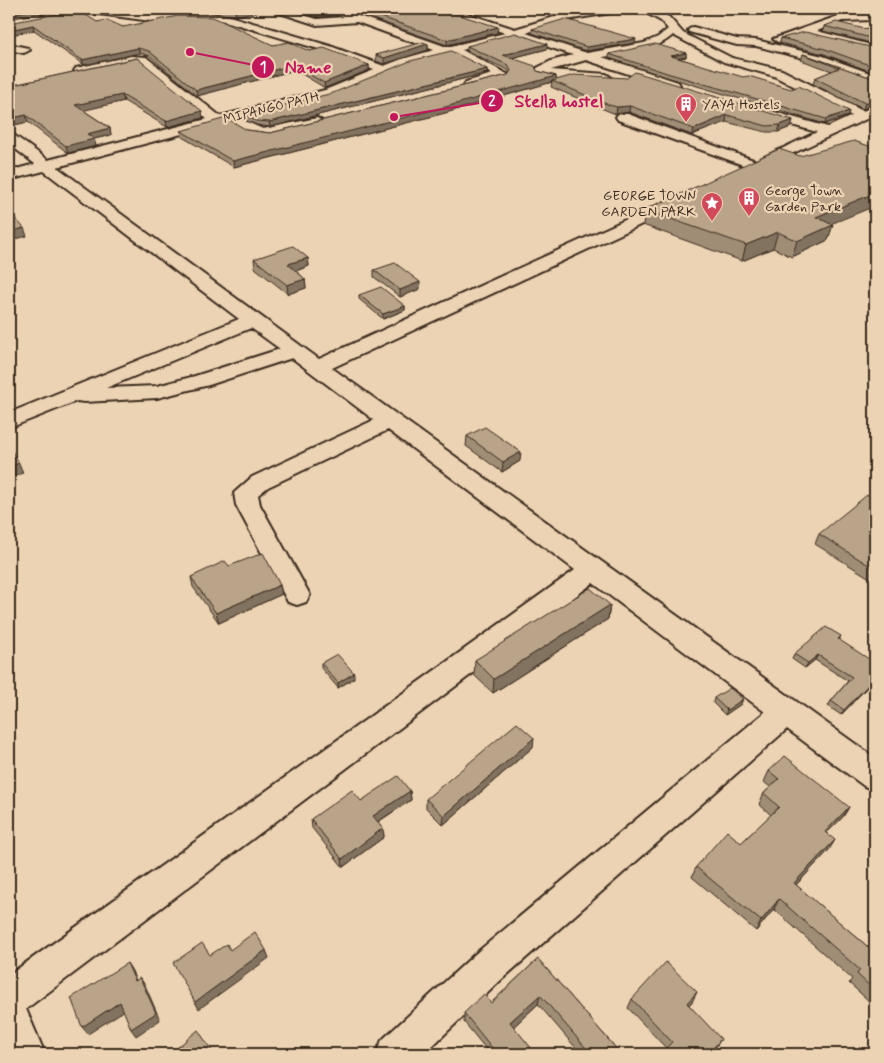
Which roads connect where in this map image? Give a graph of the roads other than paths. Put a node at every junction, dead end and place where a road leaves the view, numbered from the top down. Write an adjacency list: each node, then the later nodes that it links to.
1 (273, 9): 10 (street)
2 (330, 9): 10 (street)
3 (444, 9): 14 (street)
4 (551, 9): 11 (street)
5 (617, 9): 11 (street, MIPANGO PATH)
6 (644, 9): 12 (street)
7 (76, 10): 8 (street); 21 (street)
8 (36, 14)
9 (875, 17): 13 (street)
10 (359, 20): 19 (street)
11 (545, 23): 14 (street, MIPANGO PATH)
12 (671, 28): 15 (street); 20 (street); 30 (street)
13 (804, 32): 15 (street); 17 (street)
14 (515, 33): 19 (street, MIPANGO PATH); 20 (street)
15 (760, 44): 23 (street)
16 (9, 47): 18 (street)
17 (875, 49)
18 (24, 50)
19 (450, 51): 21 (street, MIPANGO PATH); 25 (street)
20 (582, 55): 24 (street); 24 (street)
21 (384, 70): 29 (street, MIPANGO PATH)
22 (66, 74): 29 (street)
23 (875, 79)
24 (666, 82): 26 (street)
25 (459, 88)
26 (690, 90)
27 (744, 107): 32 (street)
28 (623, 117): 35 (street)
29 (222, 119): 31 (street); 34 (street, MIPANGO PATH)
30 (867, 119): 32 (street)
31 (327, 120)
32 (827, 132): 35 (street)
33 (9, 138): 34 (street)
34 (46, 166): 37 (street, MIPANGO PATH); 39 (street)
35 (757, 166): 36 (street)
36 (739, 174)
37 (9, 176)
38 (694, 194): 41 (street)
39 (253, 320): 40 (street); 42 (street)
40 (295, 351): 41 (street); 42 (street)
41 (318, 367): 43 (street)
42 (68, 396): 44 (street)
43 (390, 420): 45 (street); 46 (street)
44 (9, 421)
45 (594, 569): 47 (street); 49 (street)
46 (297, 595)
47 (787, 711): 48 (street); 52 (street)
48 (875, 776)
49 (9, 998)
50 (9, 1015): 51 (street)
51 (25, 1054)
52 (396, 1054)

